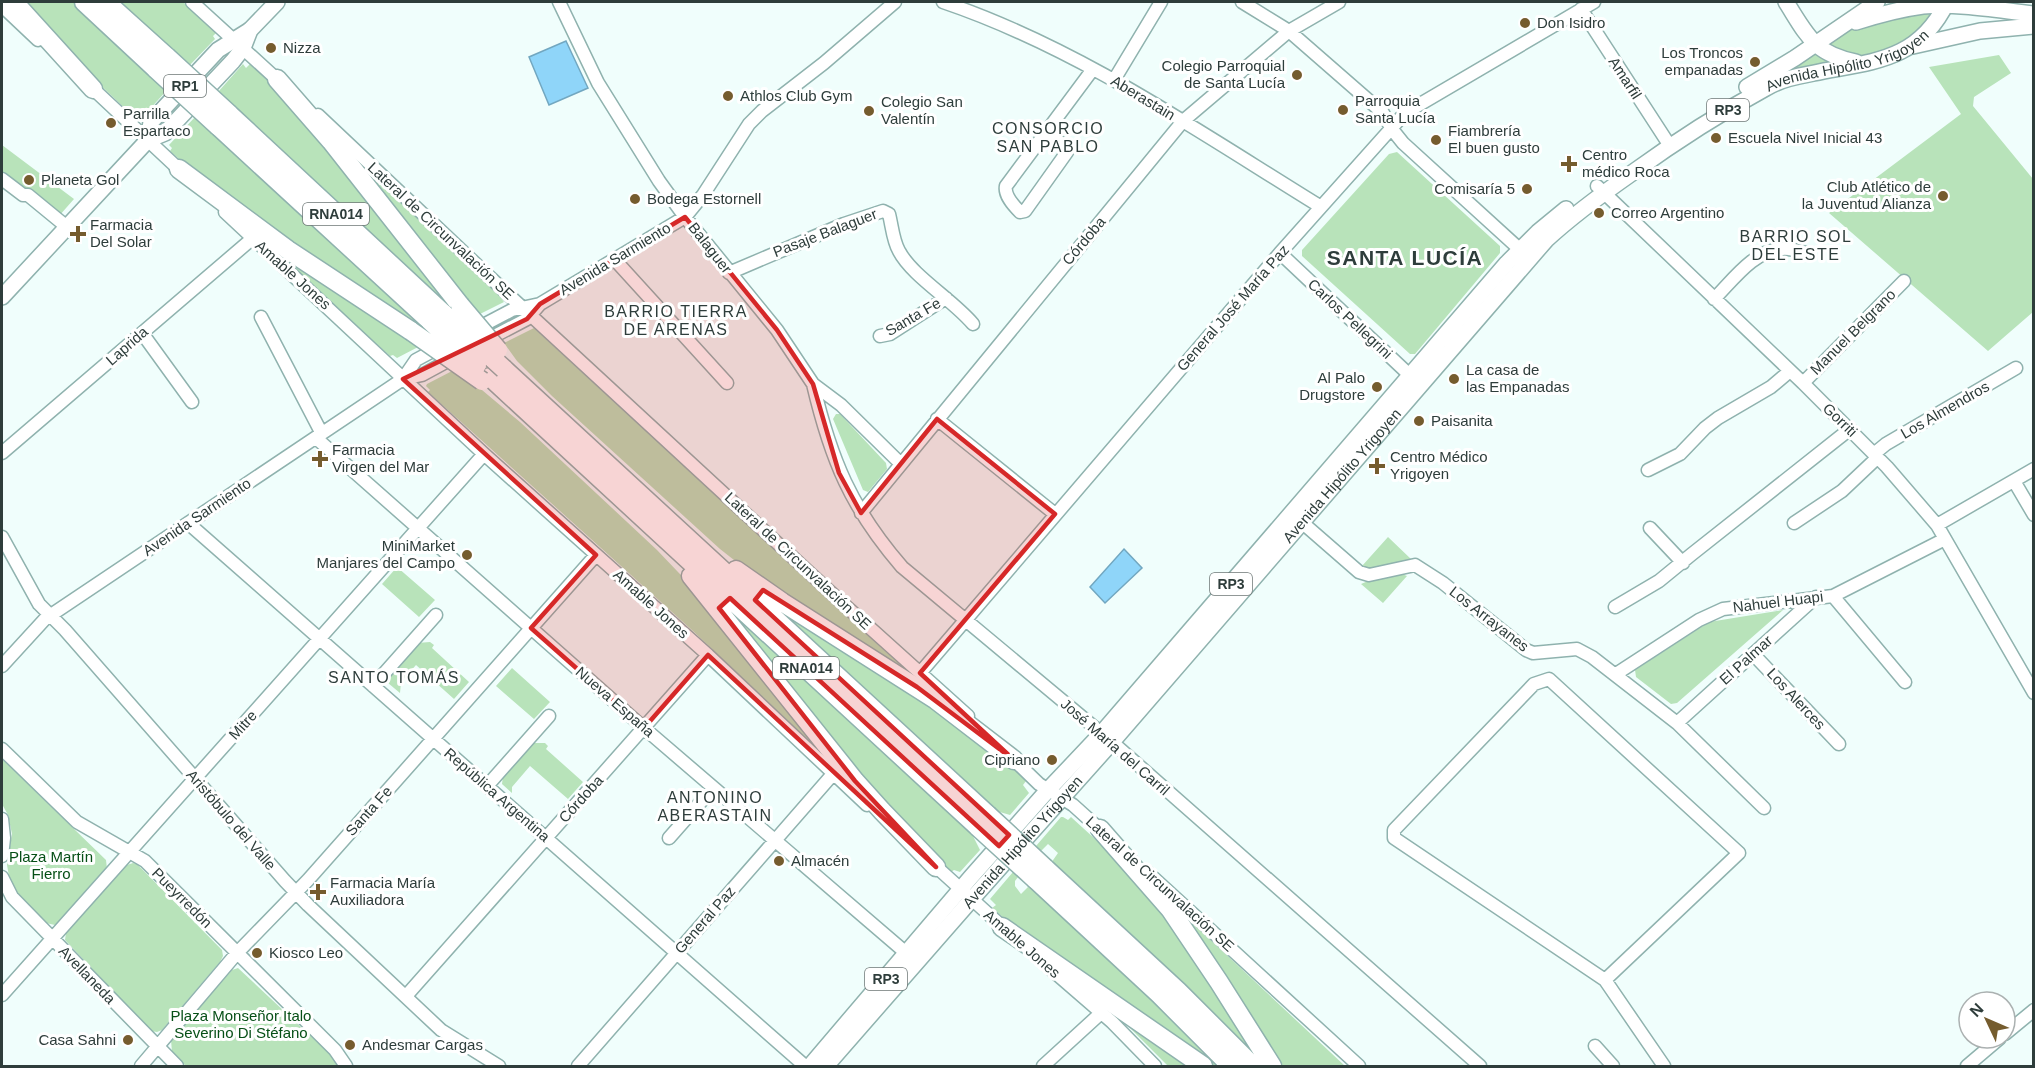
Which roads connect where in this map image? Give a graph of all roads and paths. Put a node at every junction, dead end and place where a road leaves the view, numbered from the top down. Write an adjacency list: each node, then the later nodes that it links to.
1 (14, 2): 31 (highway)
2 (84, 2): 26 (highway, RNA014)
3 (106, 2): 26 (highway, RNA014)
4 (192, 2): 24 (street, Lateral de Circunvalación SE)
5 (277, 2): 24 (main road, RP1)
6 (559, 2): 41 (street, Balaguer)
7 (904, 2): 17 (street, Avenida Sarmiento)
8 (943, 2): 15 (street, Aberastain)
9 (1161, 2): 30 (street)
10 (1242, 2): 22 (street)
11 (1339, 2): 22 (street, Córdoba)
12 (1594, 2): 19 (street, General José María Paz)
13 (1786, 2): 23 (main road)
14 (1877, 2): 23 (main road, Avenida Hipólito Yrigoyen)
15 (952, 4): 28 (street, Aberastain)
16 (1946, 4): 20 (main road); 23 (main road); 25 (main road, Avenida Hipólito Yrigoyen)
17 (892, 5): 41 (street, Avenida Sarmiento)
18 (2, 6): 31 (street, Amable Jones)
19 (1581, 9): 33 (street, General José María Paz); 36 (street, Amarfil)
20 (2034, 14)
21 (2034, 26): 25 (main road, RP3)
22 (1289, 31): 32 (street, Córdoba); 33 (street)
23 (1821, 36): 27 (main road); 36 (main road, Avenida Hipólito Yrigoyen / RP3)
24 (238, 44): 29 (street, Lateral de Circunvalación SE); 35 (main road, RP1)
25 (1913, 46): 27 (main road, Avenida Hipólito Yrigoyen / RP3)
26 (161, 63): 54 (highway, RNA014, bridge)
27 (1868, 63): 36 (main road, Avenida Hipólito Yrigoyen / RP3)
28 (1093, 69): 30 (street, Aberastain); 34 (street)
29 (277, 79): 53 (street, Lateral de Circunvalación SE); 54 (highway)
30 (1114, 80): 32 (street, Aberastain)
31 (93, 89): 35 (street, Amable Jones)
32 (1183, 122): 40 (street, Aberastain); 68 (street, Córdoba)
33 (1391, 128): 40 (street, General José María Paz); 46 (street)
34 (1047, 132): 34 (street)
35 (148, 140): 37 (street, Amable Jones); 42 (main road)
36 (1667, 143): 39 (main road, Avenida Hipólito Yrigoyen / RP3)
37 (179, 169): 43 (street, Amable Jones); 61 (highway, bridge)
38 (2, 179): 42 (street)
39 (1600, 190): 46 (main road, Avenida Hipólito Yrigoyen / RP3); 52 (street, Gorriti)
40 (1321, 207): 44 (street, General José María Paz)
41 (685, 217): 47 (street, Avenida Sarmiento); 48 (street, Balaguer)
42 (67, 227): 50 (main road)
43 (253, 238): 57 (street, Laprida); 62 (street, Amable Jones)
44 (1280, 253): 63 (street, Carlos Pellegrini); 81 (street, General José María Paz)
45 (1806, 253): 52 (street)
46 (1524, 254): 63 (main road, Avenida Hipólito Yrigoyen / RP3)
47 (615, 260): 53 (street, Avenida Sarmiento); 64 (street)
48 (729, 273): 51 (street, Pasaje Balaguer); 66 (street, Balaguer)
49 (1904, 282): 65 (street, Manuel Belgrano)
50 (2, 297)
51 (946, 298): 56 (street, Pasaje Balaguer); 58 (street, Santa Fe)
52 (1714, 299): 60 (street, Gorriti)
53 (526, 310): 62 (street, Avenida Sarmiento); 104 (street, Lateral de Circunvalación SE)
54 (445, 313): 61 (highway, RNA014, bridge)
55 (261, 317): 70 (street)
56 (973, 324)
57 (142, 333): 67 (street); 71 (street, Laprida)
58 (880, 336)
59 (2016, 368): 73 (street, Los Almendros)
60 (1790, 371): 65 (street, Gorriti); 76 (street)
61 (497, 373): 78 (highway, RNA014); 79 (highway, RNA014)
62 (403, 379): 70 (street, Avenida Sarmiento); 72 (street, Amable Jones)
63 (1415, 380): 83 (main road, Avenida Hipólito Yrigoyen / RP3)
64 (727, 382)
65 (1803, 383): 69 (street, Gorriti)
66 (813, 384): 74 (street, Balaguer); 80 (street, José María del Carril)
67 (192, 402)
68 (937, 419): 74 (street, Córdoba); 81 (street)
69 (1850, 429): 73 (street, Gorriti); 92 (street)
70 (319, 436): 84 (street, Avenida Sarmiento); 87 (street, Nueva España)
71 (2, 453)
72 (484, 454): 87 (street, Mitre); 91 (street, Amable Jones)
73 (1877, 455): 85 (street, Los Almendros); 86 (street, Gorriti)
74 (901, 464): 80 (street, Córdoba)
75 (2034, 469): 77 (street)
76 (1648, 470)
77 (2014, 481): 82 (street); 86 (street)
78 (633, 509): 124 (highway, RNA014); 132 (highway)
79 (659, 512): 116 (highway); 124 (highway, RNA014)
80 (861, 513): 98 (street, José María del Carril)
81 (1054, 514): 98 (street, General José María Paz)
82 (2034, 515)
83 (1296, 518): 105 (street, Los Arrayanes); 112 (main road, Avenida Hipólito Yrigoyen / RP3)
84 (188, 523): 97 (street, Avenida Sarmiento); 100 (street, República Argentina)
85 (1794, 523)
86 (1937, 525): 90 (street, Gorriti)
87 (418, 528): 99 (street, Nueva España); 100 (street, Mitre)
88 (1650, 528): 92 (street)
89 (2, 537): 97 (street, Aristóbulo del Valle)
90 (1945, 539): 93 (street, Nahuel Huapi); 108 (street, Gorriti)
91 (596, 555): 99 (street, Santa Fe); 102 (street, Amable Jones)
92 (1683, 563): 95 (street)
93 (1833, 596): 94 (street, Nahuel Huapi); 106 (street)
94 (1816, 597): 101 (street, El Palmar); 105 (street, Nahuel Huapi)
95 (1615, 607)
96 (436, 615): 107 (street)
97 (51, 616): 103 (street, Avenida Sarmiento); 118 (street, Aristóbulo del Valle)
98 (966, 621): 104 (street, General José María Paz); 112 (street, José María del Carril)
99 (531, 628): 111 (street, Nueva España); 113 (street, Santa Fe)
100 (320, 639): 107 (street, República Argentina); 118 (street, Mitre)
101 (1753, 654): 110 (street, El Palmar); 114 (street, Los Alerces)
102 (708, 655): 111 (street, Córdoba); 117 (street, Amable Jones)
103 (2, 666)
104 (920, 673): 116 (street, Lateral de Circunvalación SE)
105 (1616, 674): 110 (street, Los Arrayanes)
106 (1905, 682)
107 (373, 686): 113 (street, República Argentina)
108 (2034, 693)
109 (549, 716): 119 (street)
110 (1677, 723): 123 (street, Los Arrayanes)
111 (644, 728): 120 (street, Nueva España); 127 (street, Córdoba)
112 (1106, 738): 121 (main road, Avenida Hipólito Yrigoyen / RP3); 122 (main road, Avenida Hipólito Yrigoyen / RP3); 165 (street, José María del Carril)
113 (433, 739): 119 (street, República Argentina); 135 (street, Santa Fe)
114 (1839, 744)
115 (2, 749): 130 (street, Pueyrredón)
116 (1014, 760): 121 (street, Lateral de Circunvalación SE)
117 (832, 774): 129 (street, General Paz); 132 (street, Amable Jones)
118 (195, 779): 130 (street, Mitre); 135 (street, Aristóbulo del Valle)
119 (487, 786): 127 (street, República Argentina)
120 (713, 788): 128 (street); 129 (street, Nueva España)
121 (1048, 790): 122 (street, Lateral de Circunvalación SE); 136 (main road, Avenida Hipólito Yrigoyen / RP3)
122 (1062, 798): 126 (street, Lateral de Circunvalación SE); 136 (main road, Avenida Hipólito Yrigoyen / RP3)
123 (1764, 808)
124 (983, 821): 133 (highway, RNA014, bridge)
125 (2, 822): 131 (street)
126 (1100, 829): 163 (highway); 164 (street, Lateral de Circunvalación SE)
127 (546, 838): 140 (street, República Argentina); 144 (street, Córdoba)
128 (669, 838)
129 (775, 840): 140 (street, General Paz); 141 (street, Nueva España)
130 (130, 852): 138 (street, Mitre); 139 (street, Pueyrredón)
131 (2, 856)
132 (936, 867): 136 (street, Amable Jones)
133 (1040, 874): 161 (highway, RNA014); 162 (highway, RNA014)
134 (2, 879): 138 (street, Avellaneda)
135 (296, 893): 139 (street, Santa Fe); 144 (street, Aristóbulo del Valle)
136 (966, 895): 137 (street, Amable Jones); 141 (main road, Avenida Hipólito Yrigoyen / RP3)
137 (1002, 927): 146 (street, Amable Jones); 160 (highway)
138 (52, 939): 143 (street, Mitre); 149 (street, Avellaneda)
139 (237, 953): 149 (street, Santa Fe); 153 (street, Pueyrredón)
140 (677, 953): 155 (street, General Paz); 156 (street, República Argentina)
141 (912, 958): 156 (main road, Avenida Hipólito Yrigoyen / RP3); 157 (main road, Avenida Hipólito Yrigoyen / RP3)
142 (1605, 980): 142 (street); 167 (street)
143 (2, 995)
144 (406, 996): 154 (street, Aristóbulo del Valle)
145 (2034, 1010): 147 (street)
146 (1101, 1013): 158 (street); 159 (street, Amable Jones)
147 (2017, 1024)
148 (1595, 1046): 166 (street)
149 (157, 1047): 151 (street, Santa Fe); 152 (street, Avellaneda)
150 (1986, 1050): 168 (street)
151 (141, 1066)
152 (177, 1066)
153 (346, 1066)
154 (499, 1066)
155 (578, 1066)
156 (807, 1066)
157 (826, 1066)
158 (1043, 1066)
159 (1155, 1066)
160 (1203, 1066)
161 (1231, 1066)
162 (1253, 1066)
163 (1272, 1066)
164 (1359, 1066)
165 (1480, 1066)
166 (1613, 1066)
167 (1664, 1066)
168 (1967, 1066)

